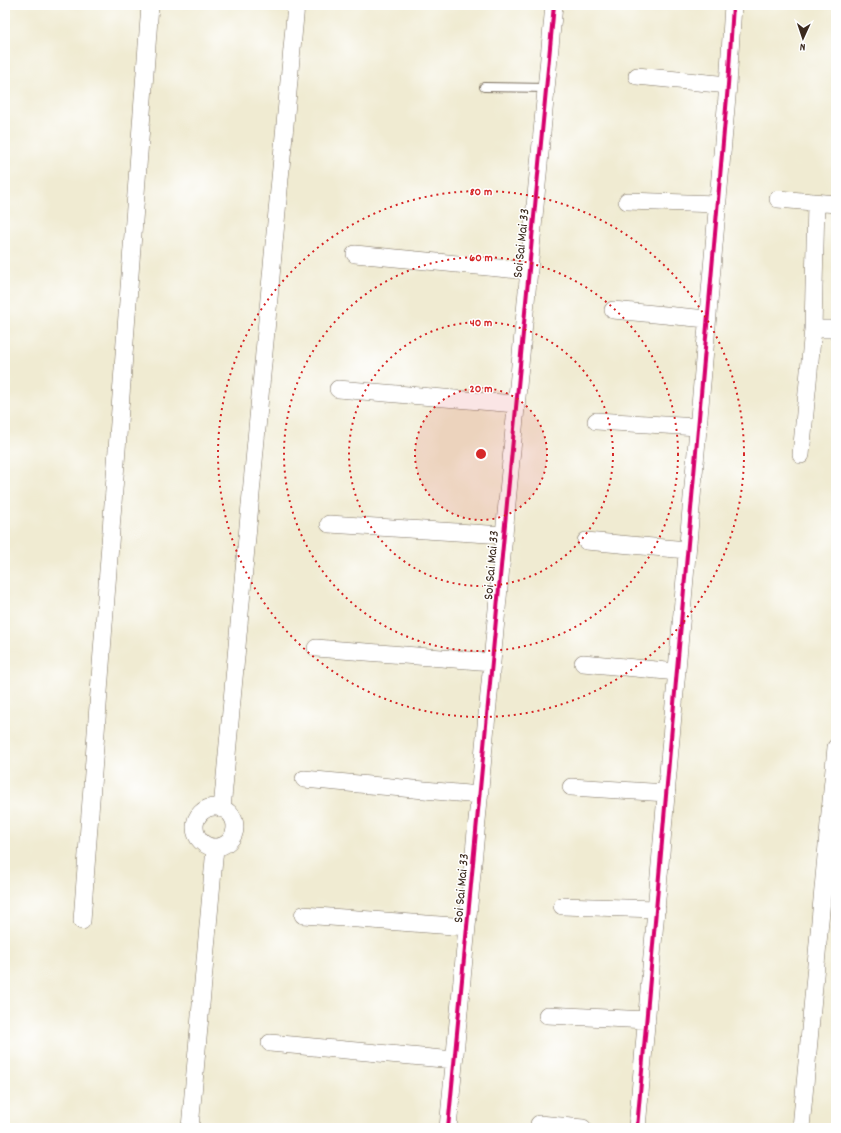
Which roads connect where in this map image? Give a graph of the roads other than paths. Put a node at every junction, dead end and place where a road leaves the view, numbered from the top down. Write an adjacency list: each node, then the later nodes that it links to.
1 (150, 5): 43 (street)
2 (296, 5): 38 (street)
3 (554, 5): 8 (street, Soi Sai Mai 33)
4 (733, 5): 6 (street)
5 (637, 76): 6 (street)
6 (728, 85): 12 (street)
7 (484, 87): 8 (lane)
8 (547, 88): 15 (street, Soi Sai Mai 33)
9 (778, 199): 11 (street)
10 (627, 201): 12 (street)
11 (816, 203): 13 (street); 18 (street)
12 (717, 204): 17 (street)
13 (836, 204)
14 (355, 254): 15 (street)
15 (528, 271): 21 (street, Soi Sai Mai 33)
16 (613, 310): 17 (street)
17 (708, 319): 23 (street)
18 (813, 328): 19 (street); 24 (street)
19 (836, 330)
20 (338, 389): 21 (street)
21 (516, 404): 26 (street, Soi Sai Mai 33)
22 (596, 421): 23 (street)
23 (698, 427): 28 (street)
24 (801, 455)
25 (329, 524): 26 (street)
26 (504, 535): 30 (street, Soi Sai Mai 33)
27 (586, 541): 28 (street)
28 (688, 550): 32 (street)
29 (316, 648): 30 (street)
30 (492, 662): 37 (street, Soi Sai Mai 33)
31 (583, 663): 32 (street)
32 (677, 672): 36 (street)
33 (836, 747): 54 (street)
34 (304, 780): 37 (street)
35 (571, 787): 36 (street)
36 (667, 793): 41 (street)
37 (479, 794): 44 (street, Soi Sai Mai 33)
38 (222, 809): 39 (street); 39 (street)
39 (215, 848): 50 (street)
40 (562, 906): 41 (street)
41 (657, 909): 46 (street)
42 (303, 915): 44 (street)
43 (82, 921)
44 (467, 927): 48 (street, Soi Sai Mai 33)
45 (548, 1015): 46 (street)
46 (647, 1020): 53 (street)
47 (270, 1043): 48 (street)
48 (454, 1060): 51 (street, Soi Sai Mai 33)
49 (539, 1124): 52 (street)
50 (190, 1128)
51 (448, 1128)
52 (583, 1128)
53 (638, 1128)
54 (801, 1128)

